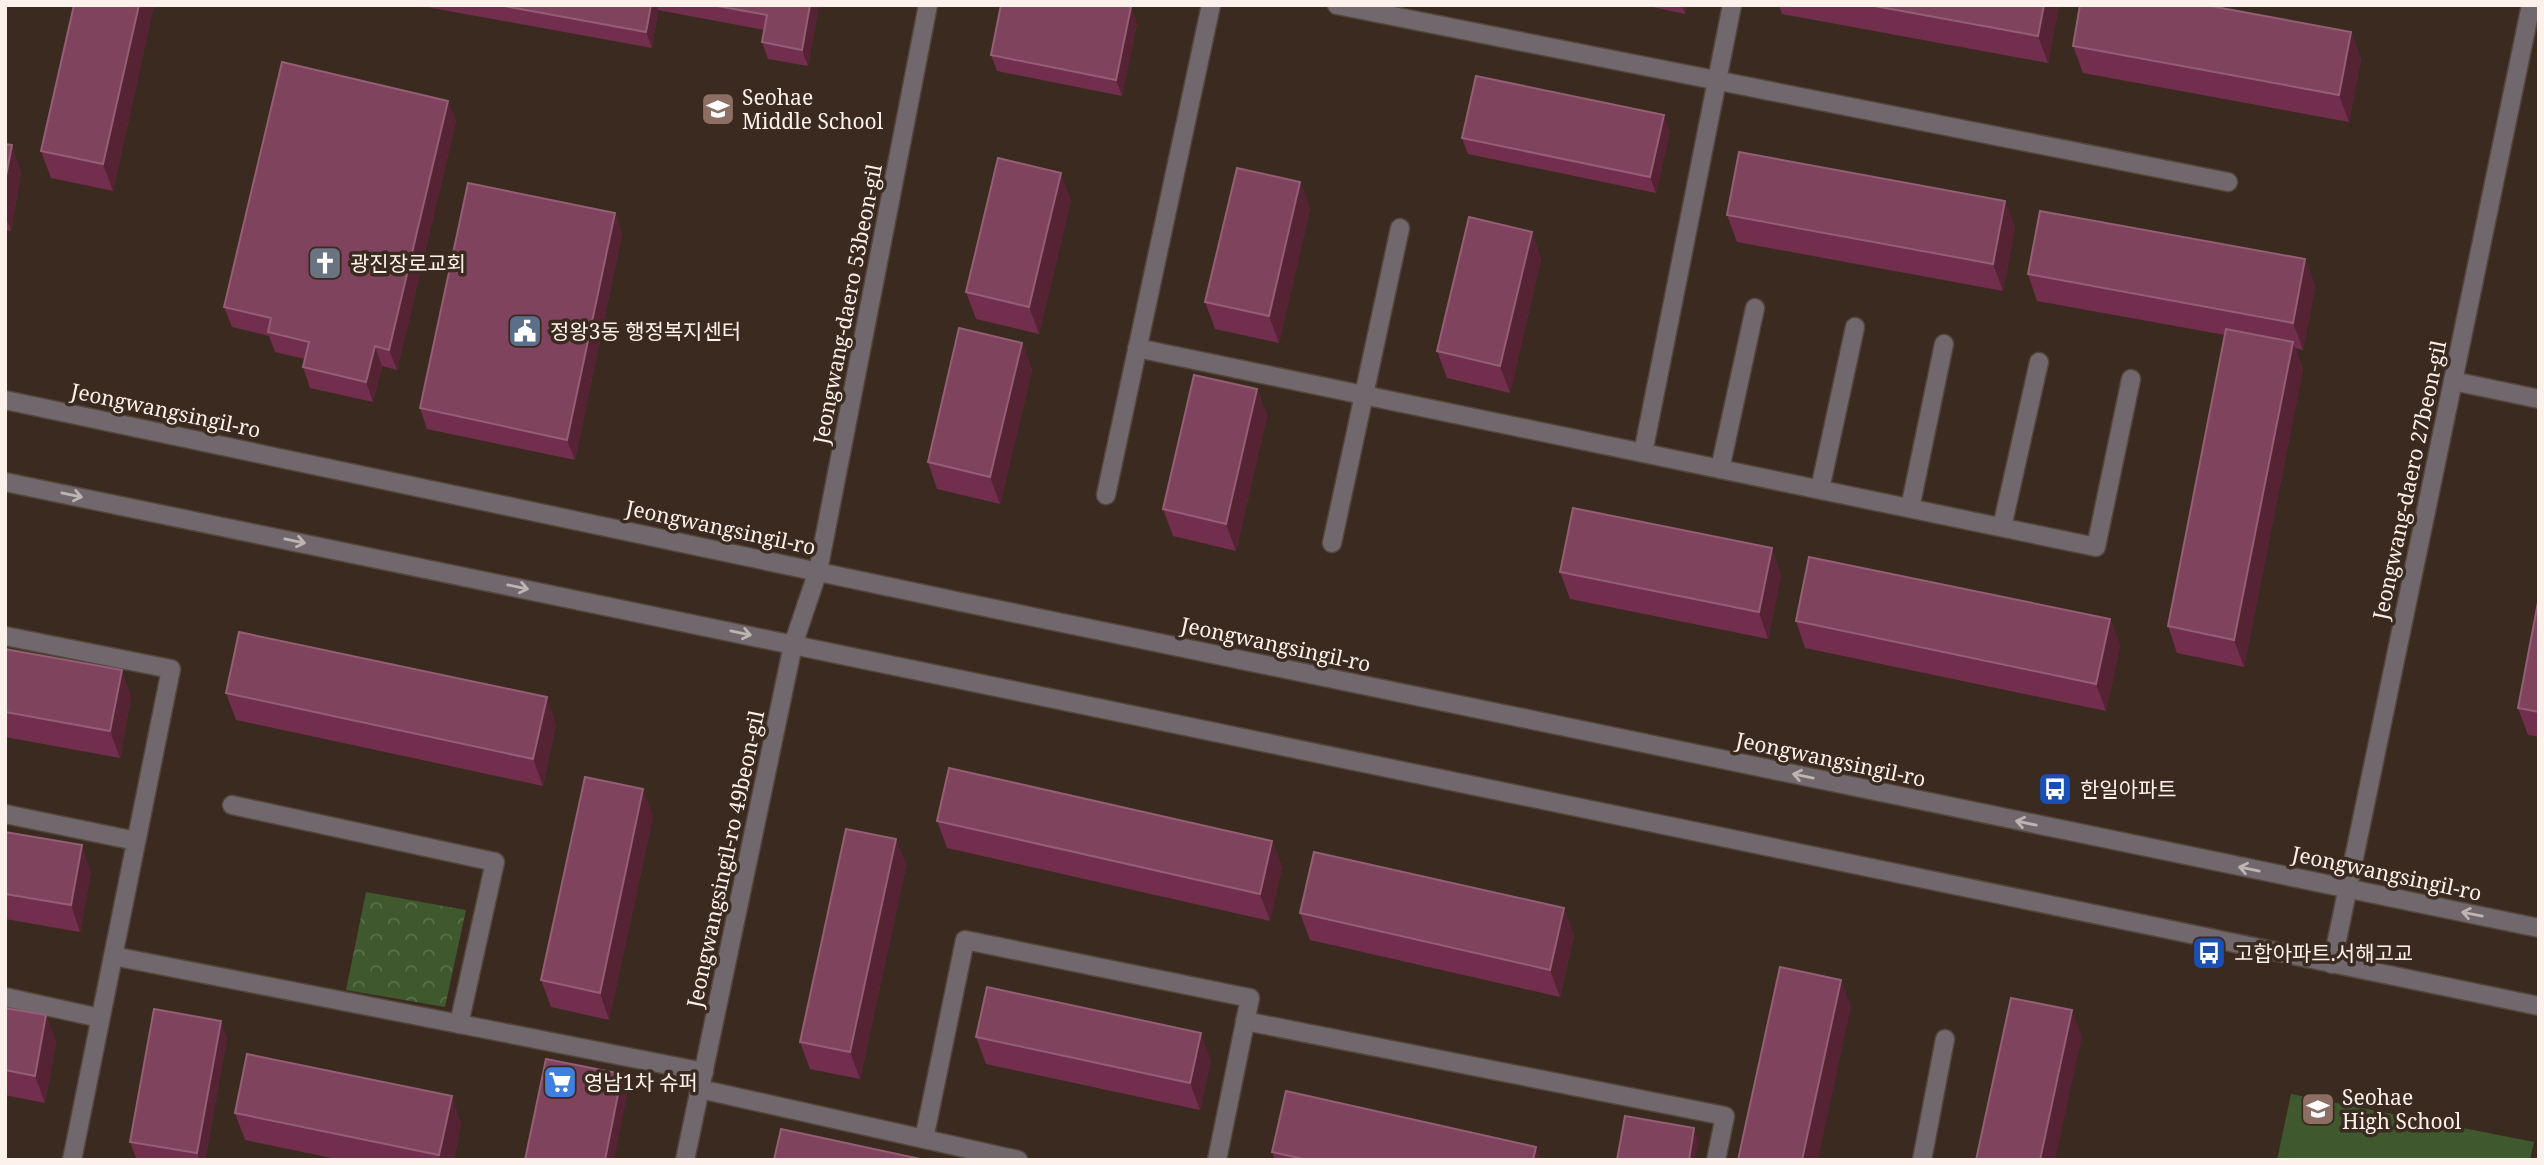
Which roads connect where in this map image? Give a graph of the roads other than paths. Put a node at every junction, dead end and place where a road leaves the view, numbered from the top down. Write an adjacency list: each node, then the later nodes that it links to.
1 (928, 5): 27 (street, Jeongwang-daero 53beon-gil)
2 (1211, 5): 12 (street)
3 (1337, 5): 6 (street)
4 (1732, 5): 6 (street)
5 (2531, 5): 15 (street, Jeongwang-daero 27beon-gil)
6 (1716, 82): 7 (street); 19 (street)
7 (2228, 182)
8 (1400, 228): 16 (street)
9 (1755, 308): 20 (street)
10 (1855, 327): 22 (street)
11 (1944, 344): 24 (street)
12 (1138, 348): 16 (street); 23 (street)
13 (2039, 362): 25 (street)
14 (2130, 379): 25 (street)
15 (2453, 381): 17 (street); 33 (street, Jeongwang-daero 27beon-gil)
16 (1364, 395): 19 (street); 26 (street)
17 (2539, 399)
18 (5, 400): 27 (street, Jeongwangsingil-ro)
19 (1643, 453): 20 (street)
20 (1720, 469): 22 (street)
21 (5, 482): 29 (street, one-way to 29)
22 (1819, 489): 24 (street)
23 (1106, 495)
24 (1910, 508): 25 (street)
25 (2002, 527)
26 (1332, 543)
27 (818, 571): 29 (street, Jeongwangsingil-ro 49beon-gil); 33 (street, Jeongwangsingil-ro, one-way to 27)
28 (5, 636): 32 (street)
29 (793, 645): 36 (street); 43 (street, Jeongwangsingil-ro 49beon-gil)
30 (232, 805): 41 (street)
31 (5, 814): 32 (street)
32 (136, 841): 35 (street)
33 (2347, 889): 34 (street, Jeongwangsingil-ro, one-way to 33); 36 (street, Jeongwang-daero 27beon-gil)
34 (2539, 928)
35 (113, 956): 39 (street); 41 (street)
36 (2332, 964): 38 (street)
37 (5, 997): 39 (street)
38 (2539, 1006)
39 (100, 1018): 45 (street)
40 (1245, 1021): 44 (street); 48 (street); 49 (street)
41 (459, 1024): 43 (street)
42 (1945, 1039): 50 (street)
43 (702, 1080): 44 (street); 46 (street, Jeongwangsingil-ro 49beon-gil)
44 (924, 1139): 47 (street)
45 (72, 1160)
46 (685, 1160)
47 (1018, 1160)
48 (1217, 1160)
49 (1716, 1160)
50 (1922, 1160)

